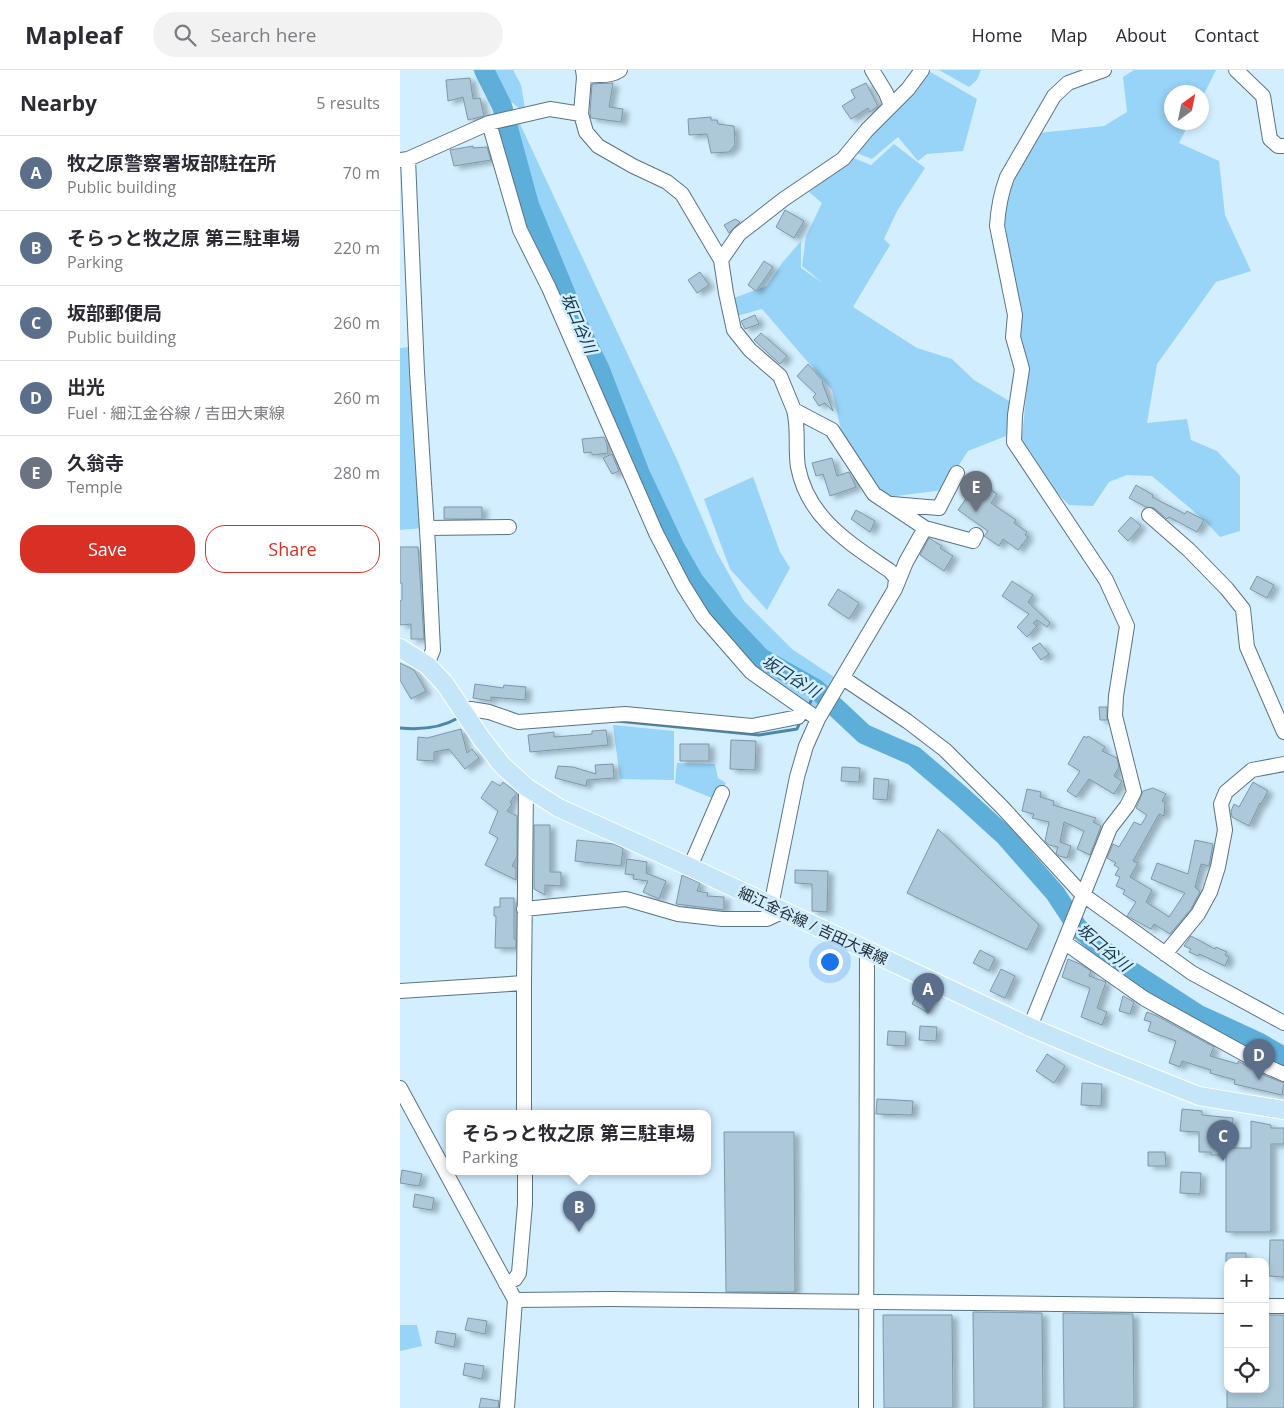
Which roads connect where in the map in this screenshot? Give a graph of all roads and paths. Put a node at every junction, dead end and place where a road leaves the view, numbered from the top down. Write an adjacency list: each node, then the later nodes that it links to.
1 (620, 70): 6 (street)
2 (872, 70): 7 (street)
3 (922, 70): 7 (street)
4 (1104, 70): 33 (street)
5 (1236, 70): 10 (street)
6 (583, 74): 8 (street)
7 (891, 106): 12 (street)
8 (581, 114): 9 (street); 12 (street)
9 (489, 123): 11 (street); 25 (street)
10 (1284, 146)
11 (404, 159): 18 (street)
12 (721, 260): 13 (street)
13 (794, 410): 15 (street); 21 (street)
14 (957, 473): 15 (street)
15 (889, 504): 19 (street)
16 (1148, 515): 28 (street)
17 (508, 527): 18 (street)
18 (427, 528): 23 (street)
19 (925, 528): 20 (street); 21 (street)
20 (976, 535)
21 (895, 589): 24 (street)
22 (400, 648): 23 (main road, 細江金谷線 / 吉田大東線)
23 (427, 666): 26 (main road, 細江金谷線 / 吉田大東線)
24 (842, 681): 27 (street); 33 (street)
25 (803, 709): 26 (street); 27 (street)
26 (462, 710): 30 (main road, 細江金谷線 / 吉田大東線)
27 (820, 716): 35 (street)
28 (1284, 732)
29 (1284, 764): 38 (street)
30 (526, 787): 32 (main road, 細江金谷線 / 吉田大東線); 34 (street)
31 (722, 792): 32 (street)
32 (690, 867): 35 (main road, 細江金谷線 / 吉田大東線)
33 (1082, 894): 36 (street); 38 (street)
34 (524, 909): 35 (street); 39 (street)
35 (777, 909): 37 (main road, 細江金谷線 / 吉田大東線)
36 (1066, 938): 42 (street); 43 (street)
37 (867, 951): 42 (main road, 細江金谷線 / 吉田大東線); 52 (street)
38 (1165, 954): 41 (street)
39 (524, 983): 40 (street); 45 (street)
40 (400, 991)
41 (1284, 1023)
42 (1030, 1027): 46 (main road, 細江金谷線 / 吉田大東線)
43 (1284, 1074)
44 (400, 1088): 47 (street)
45 (524, 1110)
46 (1284, 1110)
47 (446, 1173)
48 (447, 1175): 50 (street)
49 (525, 1175): 50 (street)
50 (506, 1284): 51 (street)
51 (515, 1300): 52 (street); 56 (street)
52 (867, 1301): 53 (street); 57 (street)
53 (1224, 1306)
54 (1269, 1306): 55 (street)
55 (1284, 1306)
56 (508, 1408)
57 (866, 1408)

